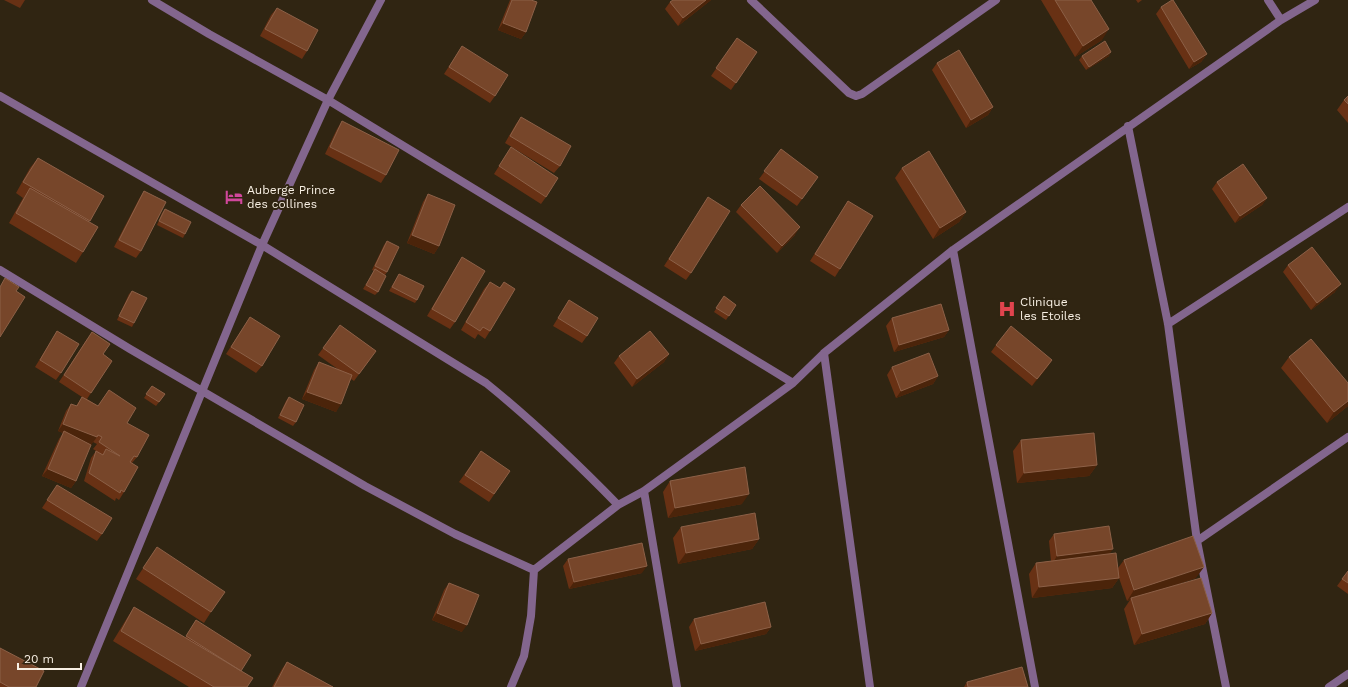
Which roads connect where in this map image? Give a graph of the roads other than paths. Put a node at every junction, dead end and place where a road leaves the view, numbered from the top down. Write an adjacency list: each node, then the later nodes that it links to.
1 (152, 0): 9 (street)
2 (381, 0): 9 (street)
3 (751, 0): 4 (street)
4 (996, 0)
5 (1268, 0): 7 (street)
6 (1315, 0): 7 (street)
7 (1280, 20): 10 (street)
8 (0, 96): 12 (street)
9 (328, 100): 12 (street); 17 (street)
10 (1128, 126): 13 (street); 15 (street)
11 (1348, 207): 15 (street)
12 (262, 246): 18 (street); 21 (street)
13 (953, 250): 16 (street); 29 (street)
14 (0, 270): 18 (street)
15 (1168, 324): 22 (street)
16 (824, 353): 17 (street); 28 (street)
17 (792, 383): 20 (street)
18 (202, 390): 23 (street); 25 (street)
19 (1348, 437): 22 (street)
20 (644, 491): 21 (street); 27 (street)
21 (618, 506): 23 (street)
22 (1197, 541): 30 (street)
23 (534, 570): 26 (street)
24 (1348, 674): 31 (street)
25 (81, 687)
26 (511, 687)
27 (677, 687)
28 (870, 687)
29 (1035, 687)
30 (1226, 687)
31 (1329, 687)

